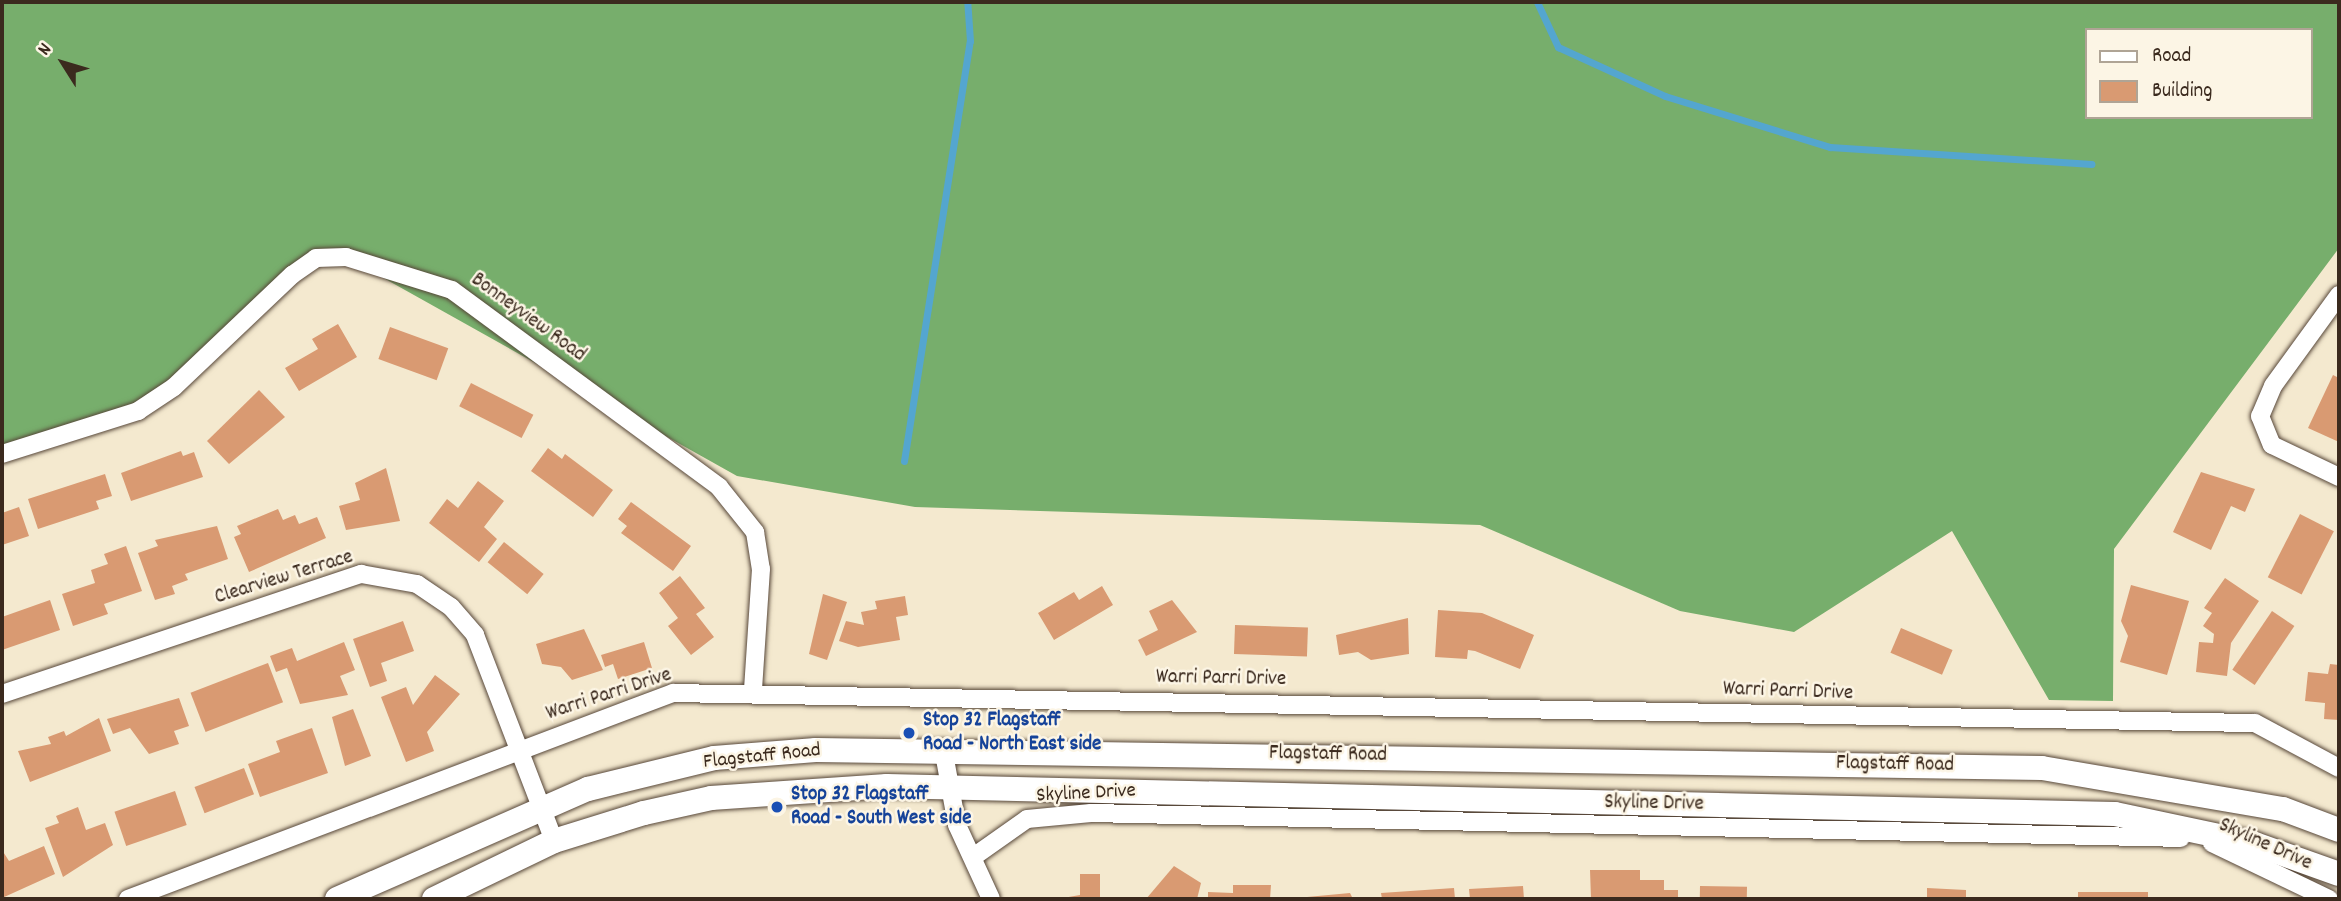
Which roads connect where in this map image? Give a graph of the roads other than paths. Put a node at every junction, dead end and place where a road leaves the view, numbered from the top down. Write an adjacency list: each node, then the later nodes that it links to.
1 (2339, 295): 3 (street)
2 (2, 454): 4 (street, Bonneyview Road)
3 (2339, 477)
4 (753, 691): 6 (street, Warri Parri Drive); 8 (street, Warri Parri Drive)
5 (2, 694): 6 (street, Clearview Terrace)
6 (520, 748): 10 (street, Clearview Terrace); 15 (street, Warri Parri Drive)
7 (943, 748): 9 (street); 10 (main road, Flagstaff Road); 11 (main road, Flagstaff Road)
8 (2339, 768)
9 (948, 788): 12 (main road, Flagstaff Road); 13 (street); 14 (main road, Flagstaff Road)
10 (542, 806): 12 (street, Clearview Terrace); 16 (main road, Flagstaff Road)
11 (2339, 830)
12 (554, 841): 17 (main road, Flagstaff Road)
13 (976, 855): 18 (street); 19 (street, Skyline Drive)
14 (2339, 874)
15 (128, 899)
16 (337, 899)
17 (433, 899)
18 (991, 899)
19 (2329, 899)

